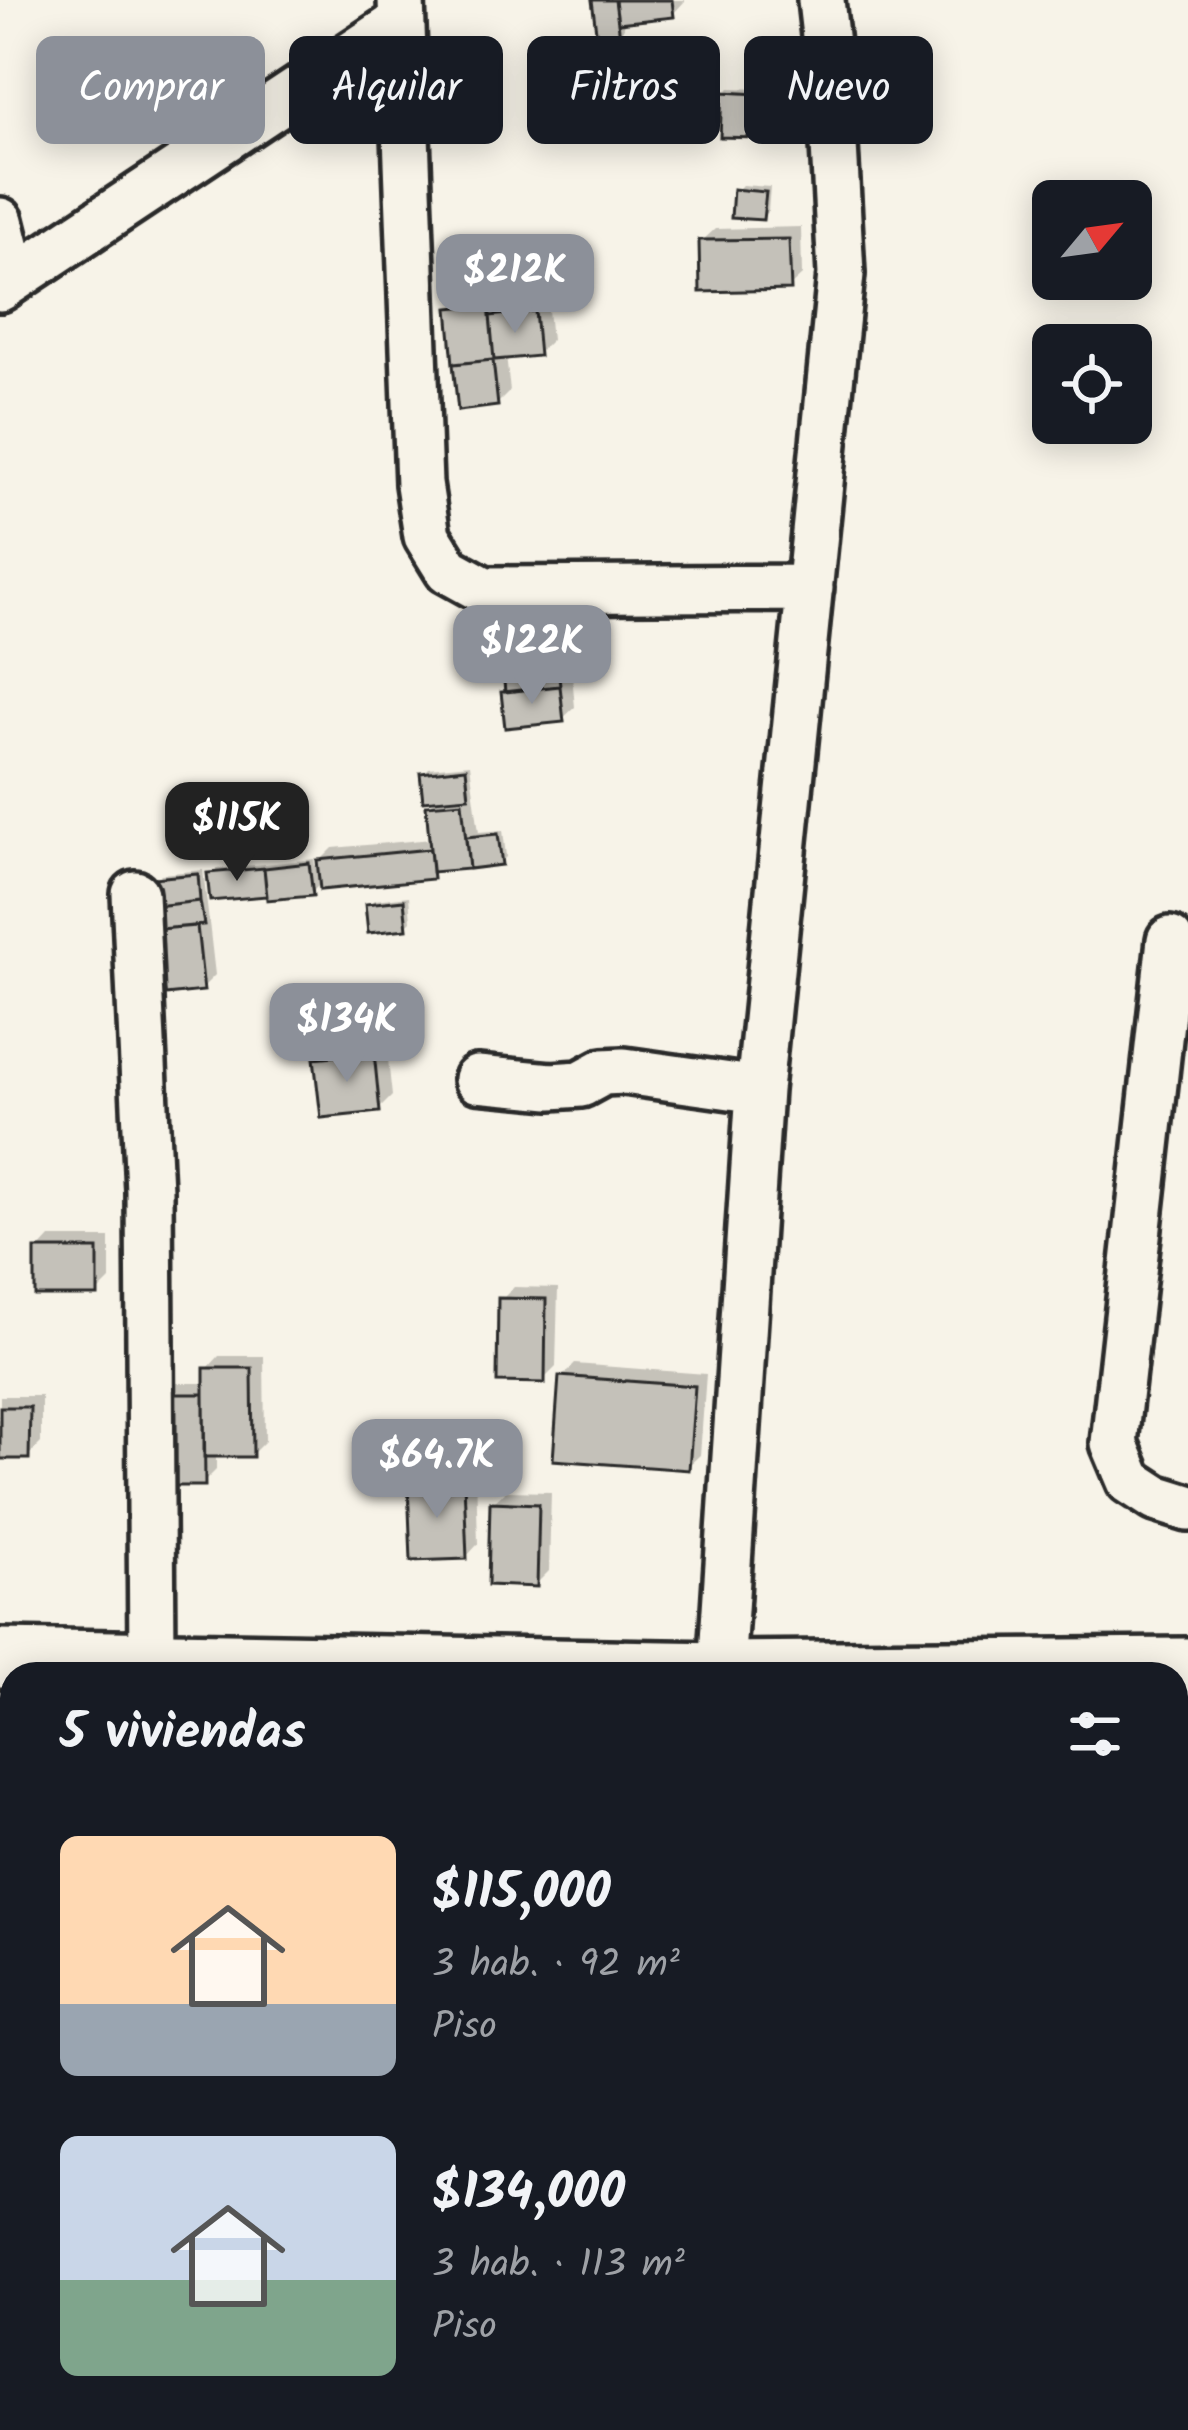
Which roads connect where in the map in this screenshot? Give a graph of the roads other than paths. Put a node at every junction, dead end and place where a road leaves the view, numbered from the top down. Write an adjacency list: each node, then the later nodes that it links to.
1 (821, 0): 5 (street)
2 (401, 11): 4 (street); 5 (street)
3 (0, 221): 4 (street)
4 (7, 283)
5 (810, 588): 9 (street)
6 (135, 894): 12 (street)
7 (1170, 940): 10 (street)
8 (477, 1079): 9 (street)
9 (759, 1090): 16 (street)
10 (1188, 1508)
11 (0, 1658): 13 (main road)
12 (152, 1660): 14 (main road); 15 (main road)
13 (32, 1662)
14 (122, 1662)
15 (179, 1662)
16 (722, 1662)

